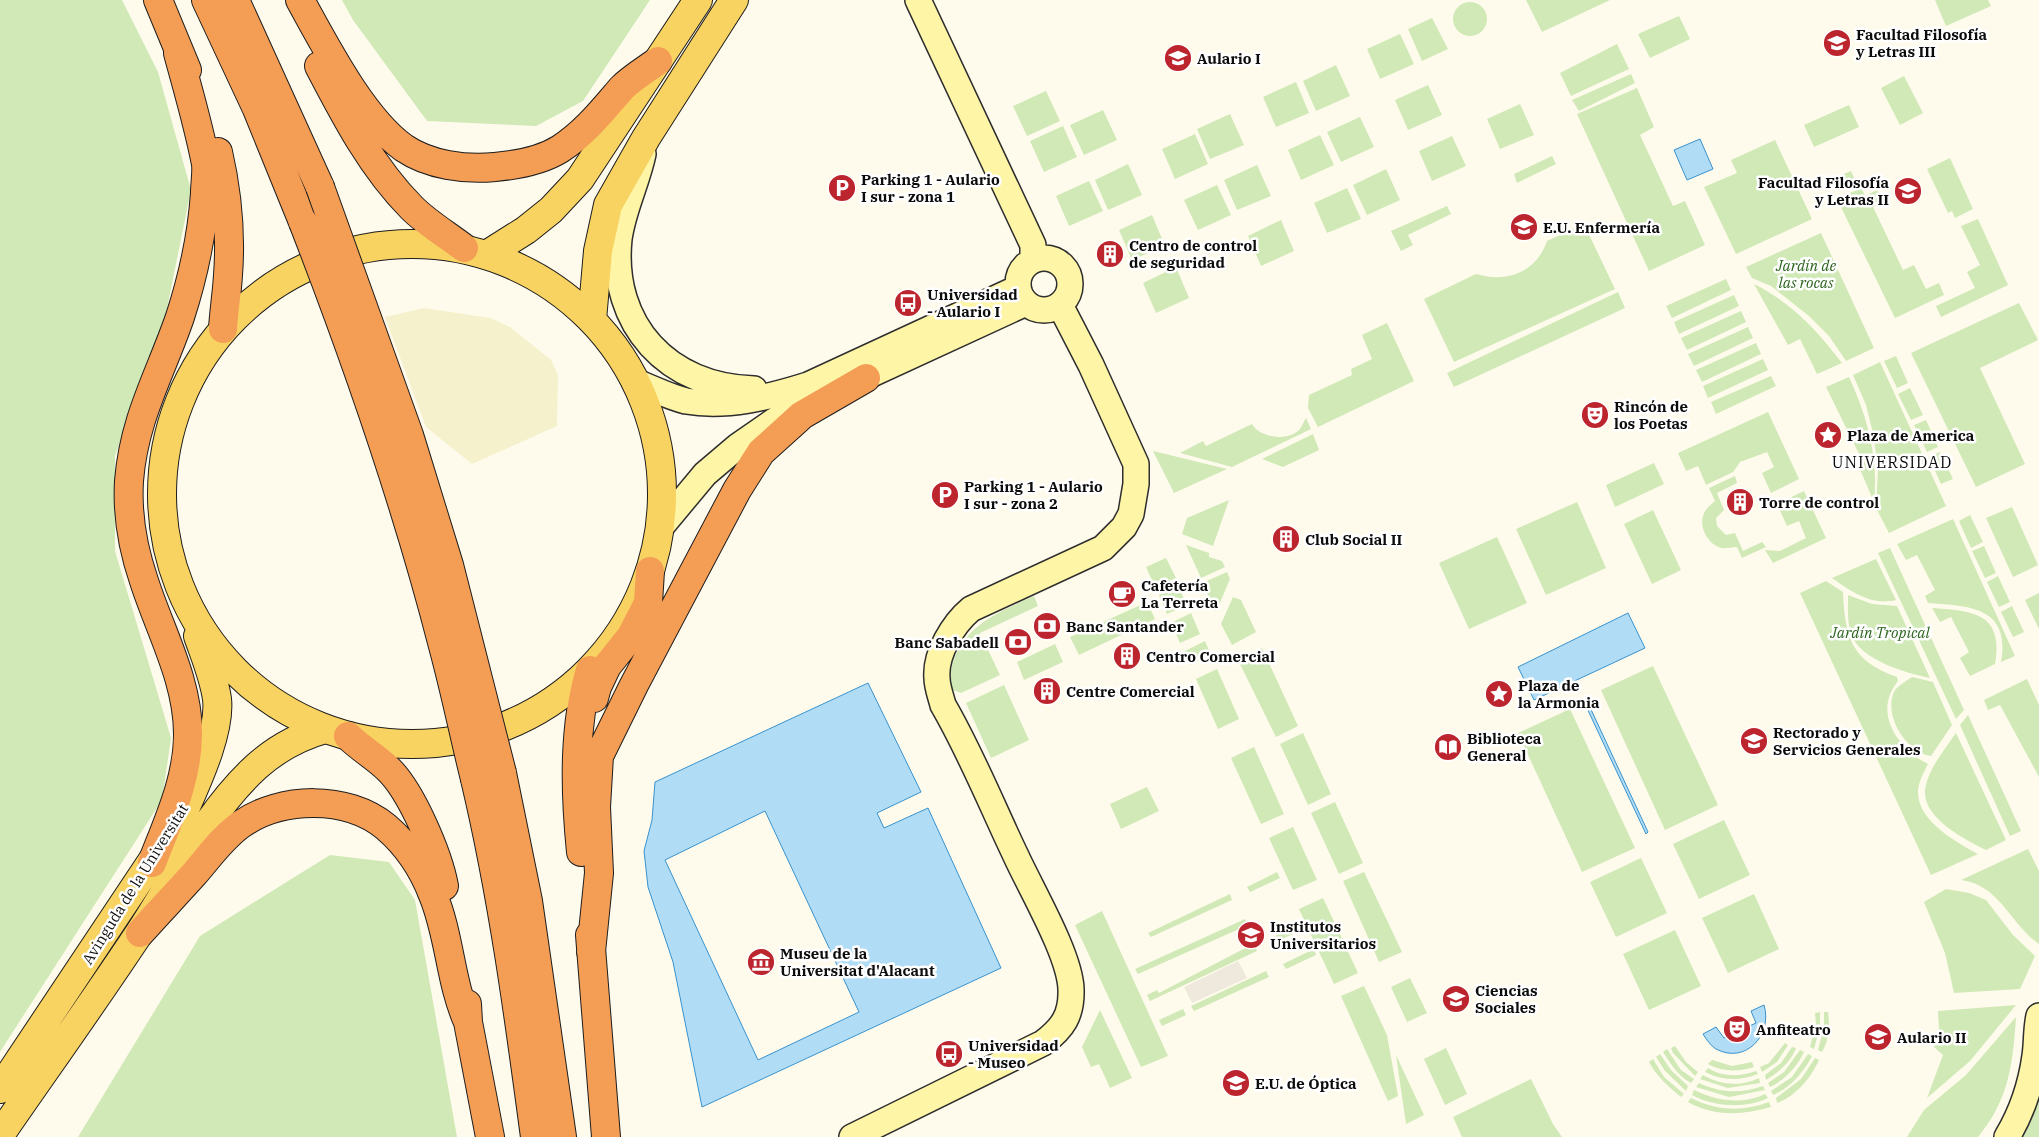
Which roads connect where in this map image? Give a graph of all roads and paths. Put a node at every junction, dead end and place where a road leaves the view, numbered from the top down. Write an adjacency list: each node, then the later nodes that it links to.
1 (158, 0): 9 (highway)
2 (206, 0): 34 (highway, bridge)
3 (235, 0): 35 (highway, bridge)
4 (288, 0): 12 (highway)
5 (300, 0): 10 (highway)
6 (698, 0): 10 (main road)
7 (734, 0): 11 (main road)
8 (918, 0): 13 (street)
9 (178, 53): 17 (highway); 26 (highway)
10 (658, 61): 12 (main road)
11 (646, 138): 16 (main road); 20 (street)
12 (476, 251): 16 (main road, Avinguda de la Universitat); 17 (main road, Avinguda de la Universitat)
13 (1038, 254): 14 (street); 15 (street)
14 (1022, 295): 15 (street); 18 (street); 20 (street)
15 (1066, 309): 37 (street)
16 (592, 320): 19 (main road, Avinguda de la Universitat)
17 (223, 329): 23 (main road, Avinguda de la Universitat)
18 (866, 378): 21 (street); 28 (highway)
19 (636, 382): 20 (street); 21 (main road, Avinguda de la Universitat)
20 (808, 385)
21 (660, 528): 22 (main road, Avinguda de la Universitat)
22 (650, 571): 24 (main road, Avinguda de la Universitat); 28 (highway)
23 (187, 604): 25 (main road, Avinguda de la Universitat); 26 (main road, Avinguda de la Universitat)
24 (590, 670): 25 (main road, Avinguda de la Universitat); 28 (highway)
25 (337, 732): 27 (main road, Avinguda de la Universitat); 30 (highway)
26 (152, 863): 31 (main road, Avinguda de la Universitat)
27 (140, 933): 30 (highway); 32 (main road, Avinguda de la Universitat)
28 (591, 952): 36 (highway)
29 (2039, 1016): 38 (street)
30 (468, 1022): 33 (highway)
31 (0, 1089)
32 (0, 1135)
33 (490, 1137)
34 (535, 1137)
35 (562, 1137)
36 (606, 1137)
37 (852, 1137)
38 (2007, 1137)

